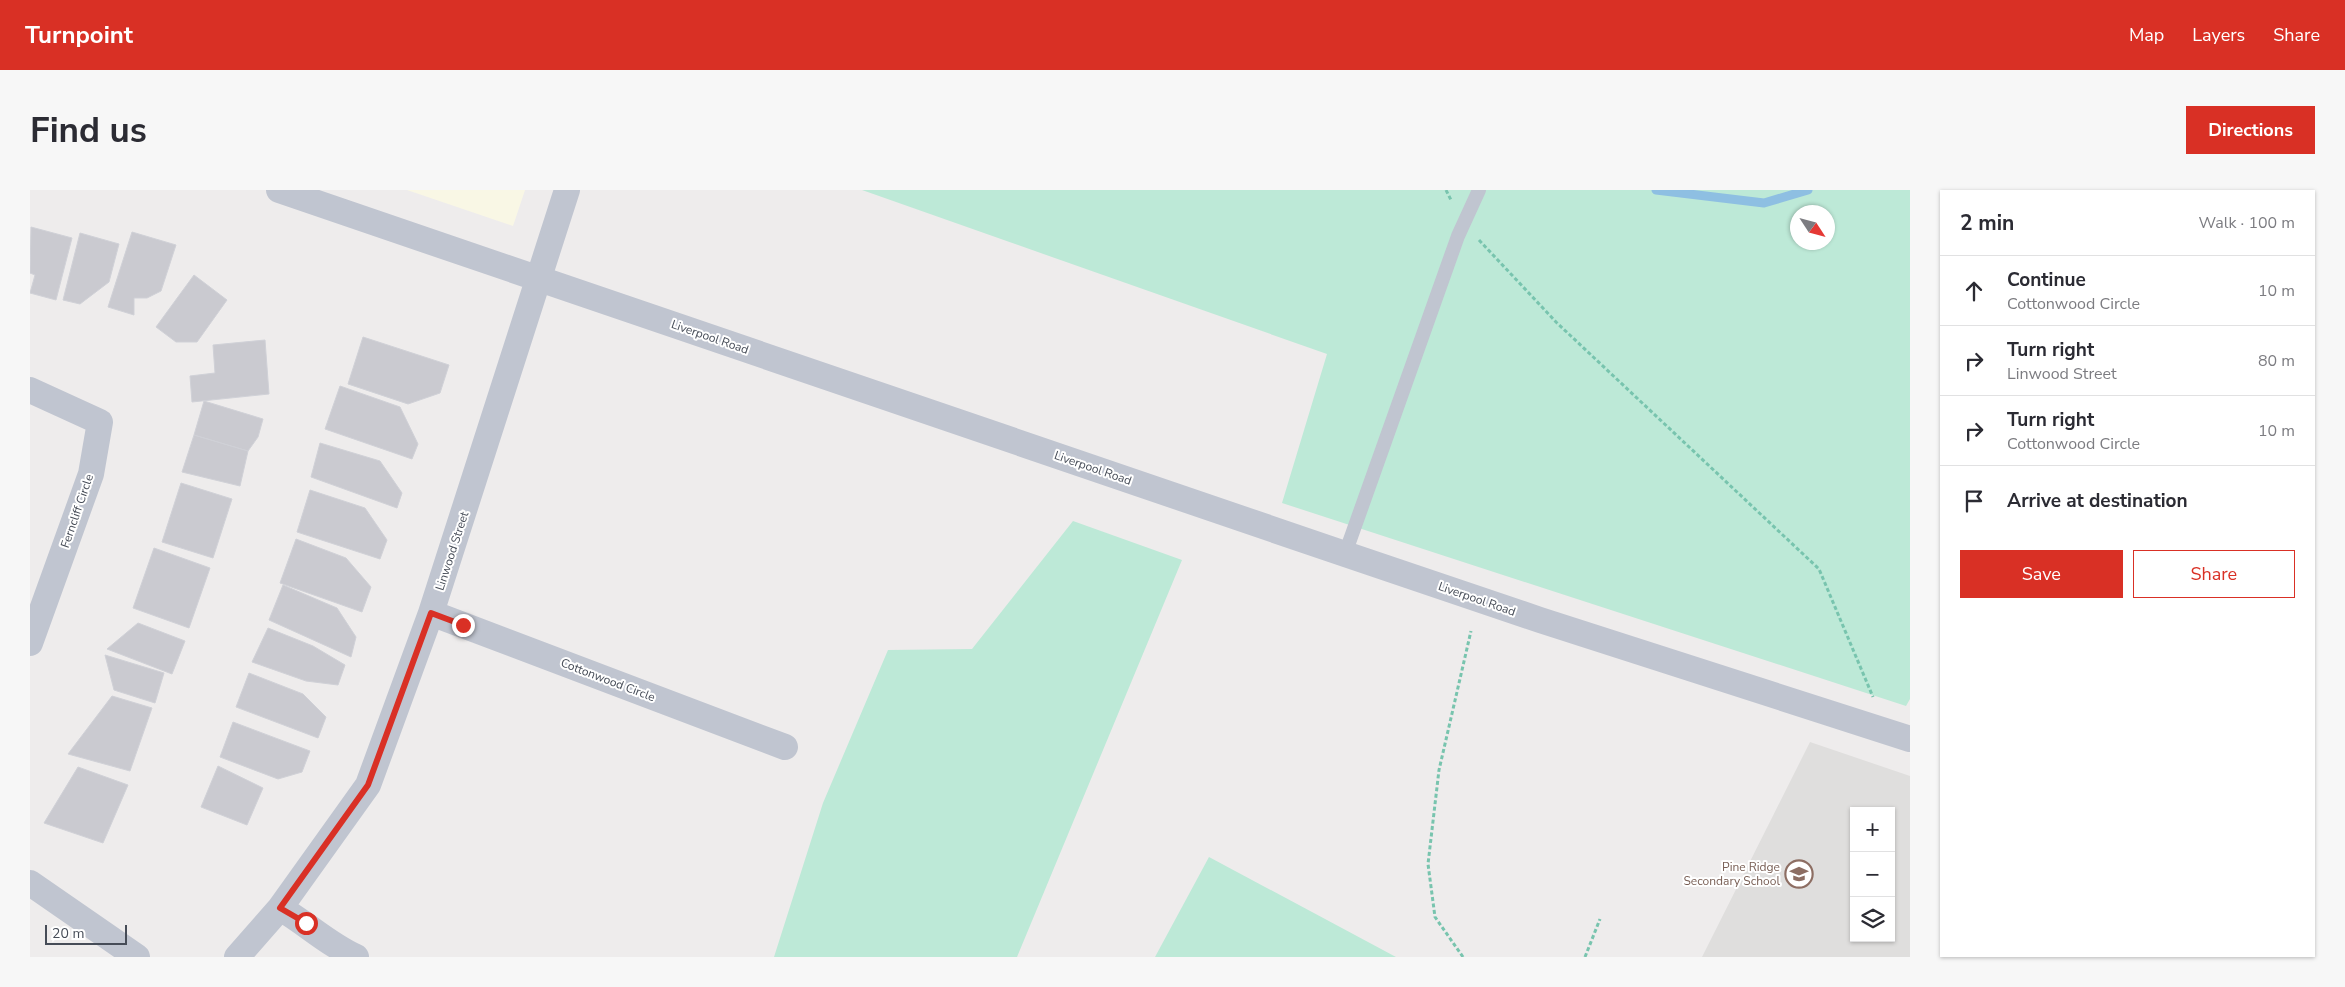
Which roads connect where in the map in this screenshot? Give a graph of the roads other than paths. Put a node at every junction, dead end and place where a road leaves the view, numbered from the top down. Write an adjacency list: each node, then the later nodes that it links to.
1 (279, 190): 4 (street, Liverpool Road)
2 (567, 190): 4 (street, Linwood Street)
3 (1479, 190): 6 (lane)
4 (540, 280): 6 (street, Liverpool Road); 7 (street, Linwood Street)
5 (30, 390): 8 (street, Ferncliff Circle)
6 (1345, 554): 9 (street, Liverpool Road)
7 (431, 613): 10 (street, Cottonwood Circle); 12 (street, Linwood Street)
8 (30, 643)
9 (1910, 739)
10 (785, 747)
11 (30, 883): 13 (street)
12 (280, 908): 14 (street, Linwood Street); 15 (street)
13 (137, 957)
14 (237, 957)
15 (356, 957)

